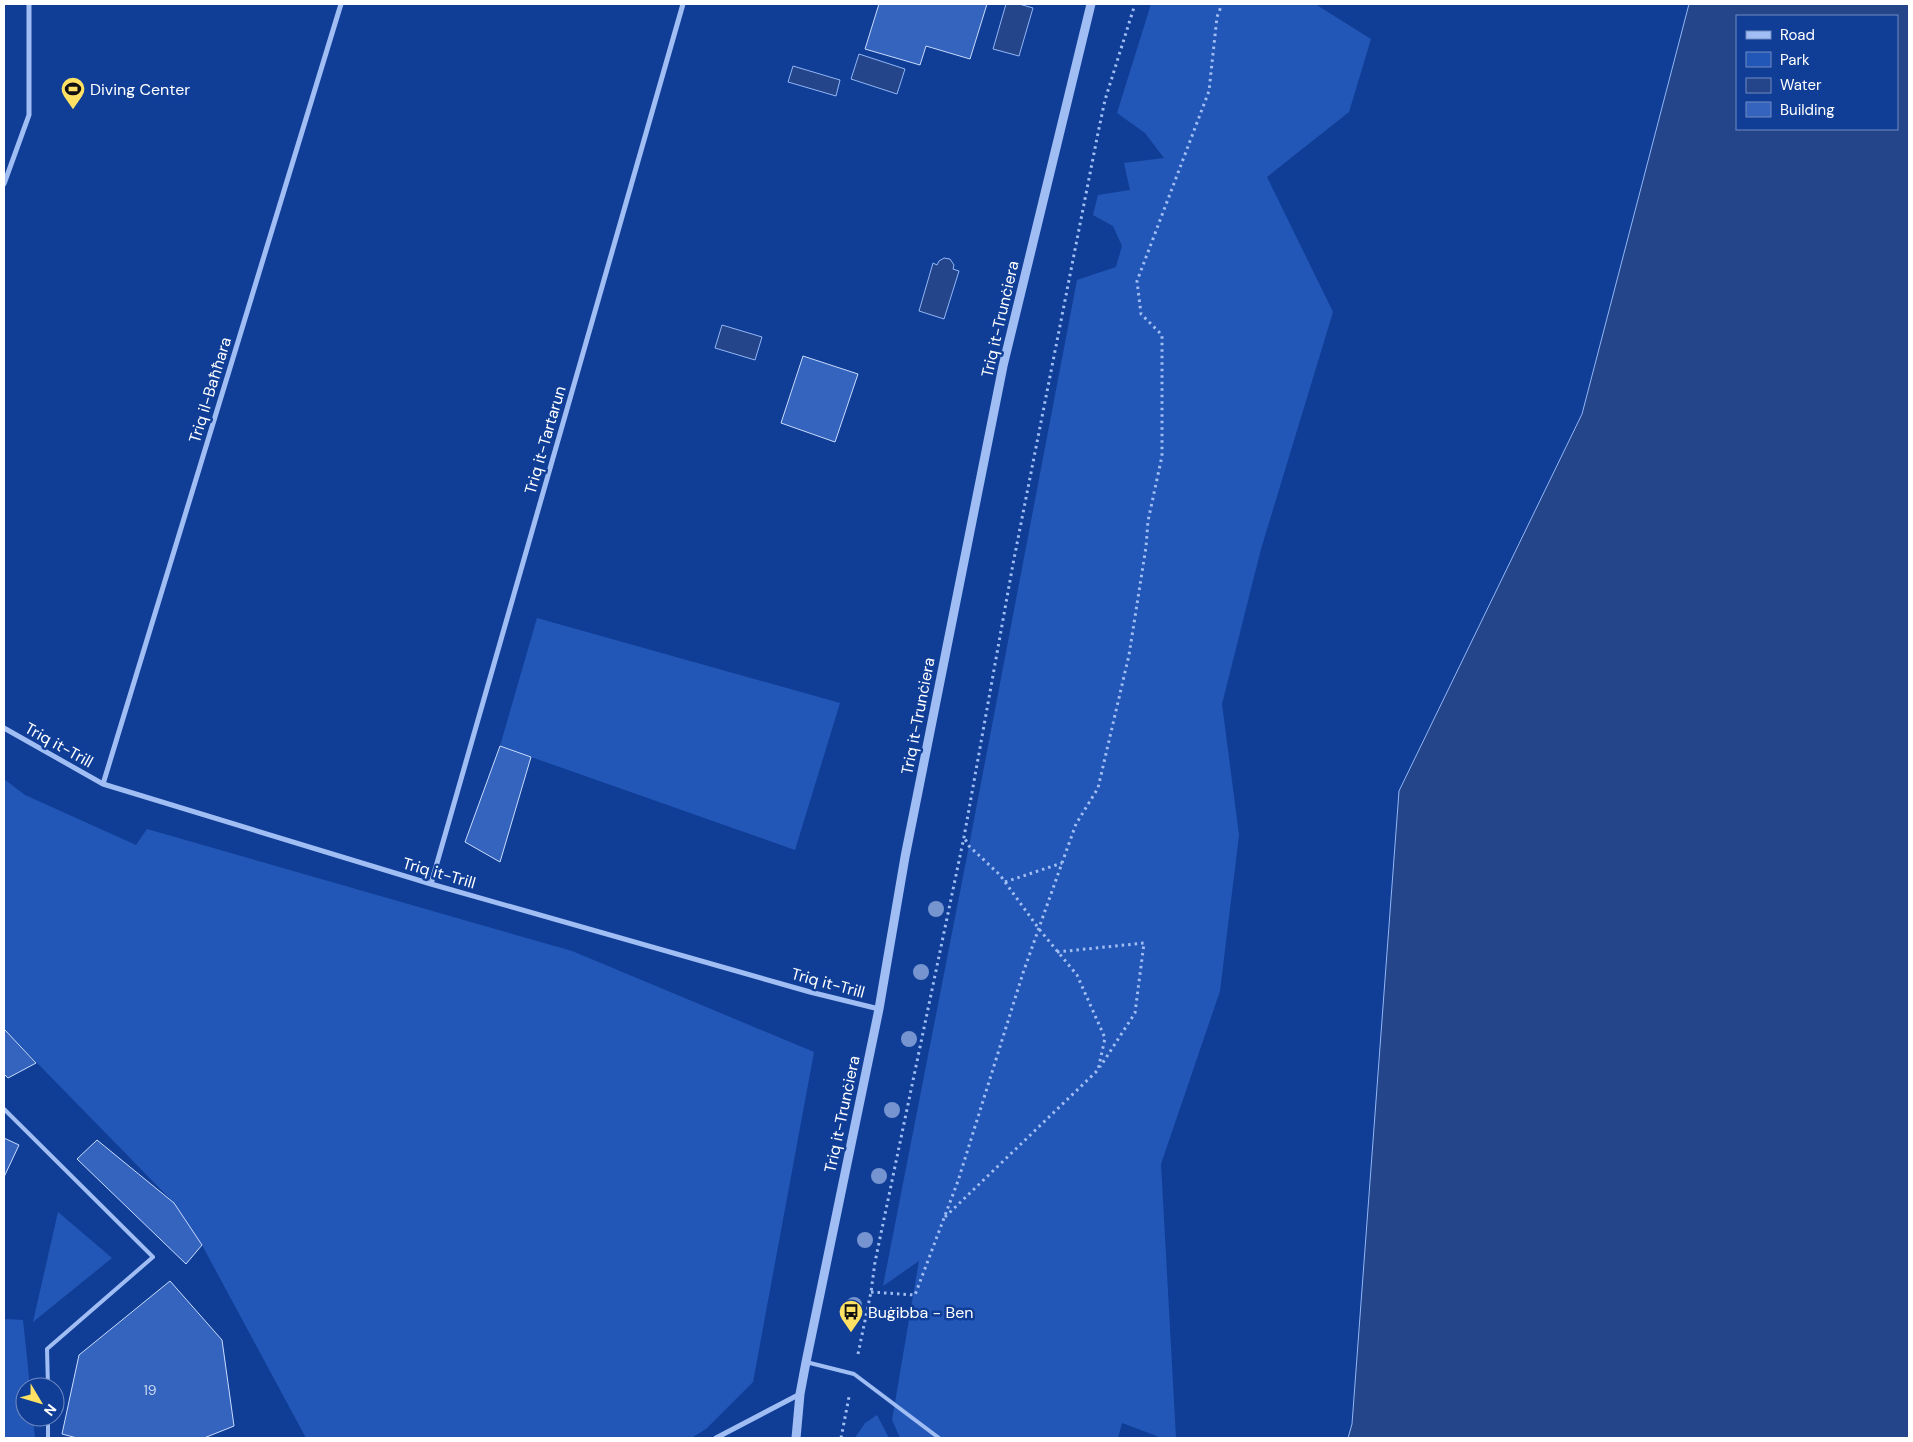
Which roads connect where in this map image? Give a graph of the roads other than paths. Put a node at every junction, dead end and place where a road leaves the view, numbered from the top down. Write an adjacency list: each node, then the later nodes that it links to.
1 (29, 4): 5 (street)
2 (341, 4): 7 (street, Triq il-Baħħara)
3 (683, 4): 8 (street, Triq it-Tartarun)
4 (1091, 4): 9 (street, Triq it-Trunċiera)
5 (4, 184)
6 (4, 728): 7 (street, Triq it-Trill)
7 (103, 784): 8 (street, Triq it-Trill)
8 (430, 884): 9 (street, Triq it-Trill)
9 (879, 1009): 11 (street, Triq it-Trunċiera)
10 (4, 1109): 12 (lane)
11 (806, 1362): 13 (street, Triq it-Trunċiera); 16 (lane)
12 (48, 1377)
13 (800, 1394): 14 (street); 15 (street, Triq it-Trunċiera)
14 (716, 1438)
15 (796, 1438)
16 (939, 1438)

